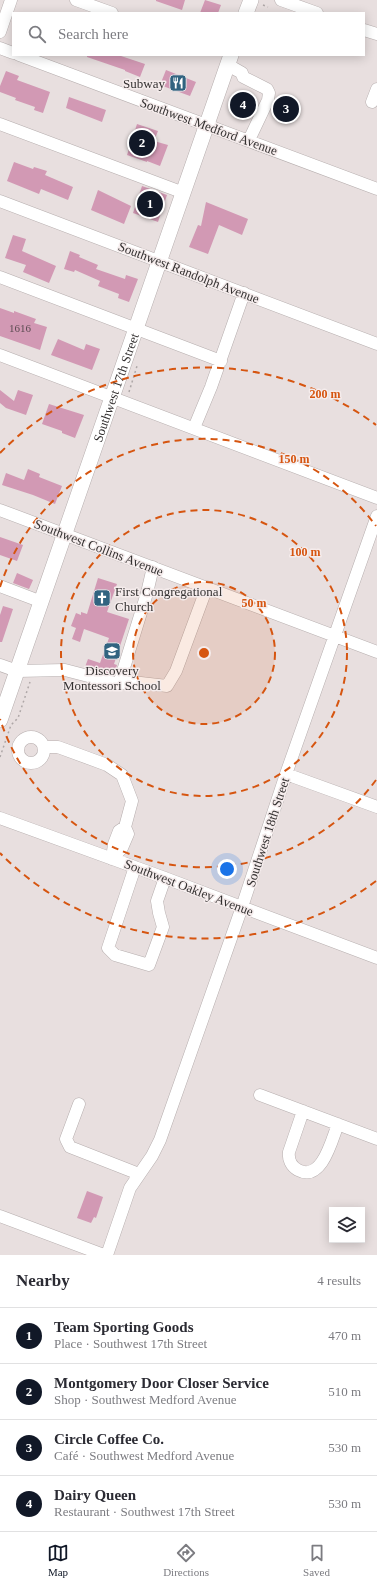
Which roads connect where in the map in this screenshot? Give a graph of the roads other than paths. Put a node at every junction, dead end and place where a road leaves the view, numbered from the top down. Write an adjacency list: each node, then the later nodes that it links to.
1 (11, 0): 9 (street)
2 (76, 0): 5 (street)
3 (251, 0): 6 (main road)
4 (281, 0): 7 (street)
5 (109, 12)
6 (246, 12)
7 (314, 12)
8 (365, 30): 10 (street)
9 (0, 32)
10 (377, 34)
11 (0, 48): 12 (street)
12 (12, 52)
13 (22, 56): 18 (street, Southwest Medford Avenue)
14 (230, 58): 18 (main road, Southwest 17th Street); 19 (street)
15 (377, 89): 16 (street)
16 (372, 102)
17 (0, 124): 21 (street)
18 (207, 125): 19 (street, Southwest Medford Avenue); 21 (main road, Southwest 17th Street)
19 (249, 140): 20 (street, Southwest Medford Avenue)
20 (377, 189)
21 (184, 193): 23 (main road, Southwest 17th Street)
22 (0, 201): 23 (street, Southwest Randolph Avenue)
23 (161, 262): 25 (street, Southwest Randolph Avenue); 26 (main road, Southwest 17th Street)
24 (0, 277): 26 (street)
25 (244, 293): 27 (street, Southwest Randolph Avenue); 29 (street)
26 (137, 329): 29 (street); 30 (main road, Southwest 17th Street)
27 (377, 344)
28 (0, 355): 30 (street)
29 (220, 361): 31 (street)
30 (113, 398): 31 (street); 35 (main road, Southwest 17th Street)
31 (194, 428): 32 (street)
32 (377, 498)
33 (0, 510): 35 (street, Southwest Collins Avenue)
34 (377, 516): 40 (street, Southwest 18th Street)
35 (65, 534): 36 (street, Southwest Collins Avenue); 39 (main road, Southwest 17th Street)
36 (153, 567): 38 (street, Southwest Collins Avenue); 44 (street)
37 (0, 586): 39 (street)
38 (207, 587): 40 (street, Southwest Collins Avenue); 44 (street)
39 (42, 602): 43 (main road, Southwest 17th Street)
40 (334, 636): 41 (street, Southwest Collins Avenue); 47 (street, Southwest 18th Street)
41 (377, 652)
42 (0, 665): 43 (street)
43 (17, 671): 44 (street); 45 (main road, Southwest 17th Street)
44 (119, 684)
45 (0, 720)
46 (44, 747): 50 (street)
47 (286, 774): 48 (street); 53 (street, Southwest 18th Street)
48 (377, 807)
49 (0, 818): 50 (street, Southwest Oakley Avenue)
50 (112, 859): 51 (street, Southwest Oakley Avenue)
51 (135, 867): 52 (street, Southwest Oakley Avenue); 52 (street)
52 (165, 878): 53 (street, Southwest Oakley Avenue)
53 (242, 908): 54 (street, Southwest Oakley Avenue); 60 (street, Southwest 18th Street)
54 (377, 958)
55 (260, 1095): 57 (street)
56 (79, 1104): 60 (street)
57 (303, 1111): 58 (street); 58 (street)
58 (338, 1124): 59 (street)
59 (377, 1139)
60 (139, 1174): 62 (street, Southwest 18th Street)
61 (0, 1216): 62 (street)
62 (106, 1255)

